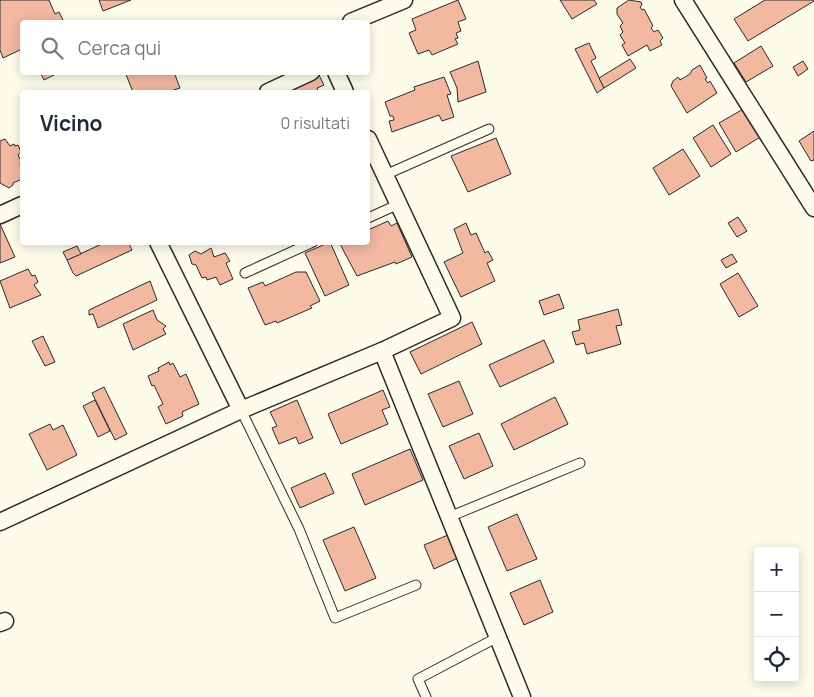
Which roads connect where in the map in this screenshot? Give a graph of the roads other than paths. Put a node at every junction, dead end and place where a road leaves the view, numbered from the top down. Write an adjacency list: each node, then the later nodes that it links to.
1 (404, 0): 3 (street)
2 (683, 0): 13 (street)
3 (356, 20)
4 (305, 75): 6 (street)
5 (337, 75): 7 (street)
6 (272, 90)
7 (344, 90)
8 (489, 129): 10 (lane)
9 (370, 143): 10 (street)
10 (385, 175): 11 (street)
11 (399, 204): 15 (lane); 19 (street)
12 (20, 206): 14 (street)
13 (814, 208)
14 (0, 215)
15 (370, 217)
16 (159, 245): 20 (street)
17 (306, 245): 18 (lane)
18 (245, 273)
19 (382, 351): 20 (street); 22 (street)
20 (241, 410): 23 (street); 24 (lane)
21 (580, 463): 22 (lane)
22 (449, 517): 25 (street)
23 (0, 522)
24 (416, 585)
25 (498, 637): 26 (lane); 27 (street)
26 (426, 697)
27 (522, 697)

